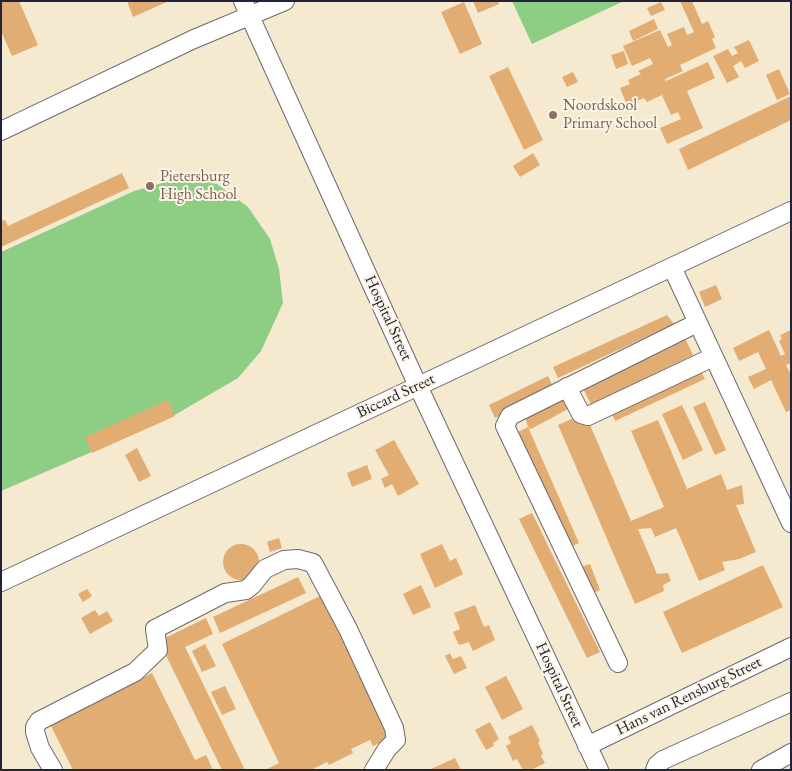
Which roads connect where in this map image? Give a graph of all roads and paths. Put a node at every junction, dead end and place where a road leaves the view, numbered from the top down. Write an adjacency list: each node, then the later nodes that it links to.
1 (285, 1): 2 (street)
2 (246, 9): 3 (street); 8 (street, Hospital Street)
3 (1, 131)
4 (791, 211): 5 (street, Biccard Street)
5 (672, 267): 6 (street); 8 (street, Biccard Street)
6 (697, 323): 7 (street); 9 (street)
7 (713, 357): 9 (street); 10 (street)
8 (418, 386): 11 (street, Biccard Street); 15 (street, Hospital Street)
9 (568, 388): 13 (street)
10 (791, 523)
11 (1, 582)
12 (791, 647): 15 (street, Hans van Rensburg Street)
13 (618, 663)
14 (791, 702): 20 (street)
15 (587, 746): 19 (street, Hospital Street)
16 (791, 753): 21 (street)
17 (53, 770): 18 (street)
18 (374, 770)
19 (599, 770)
20 (655, 770)
21 (761, 770)

